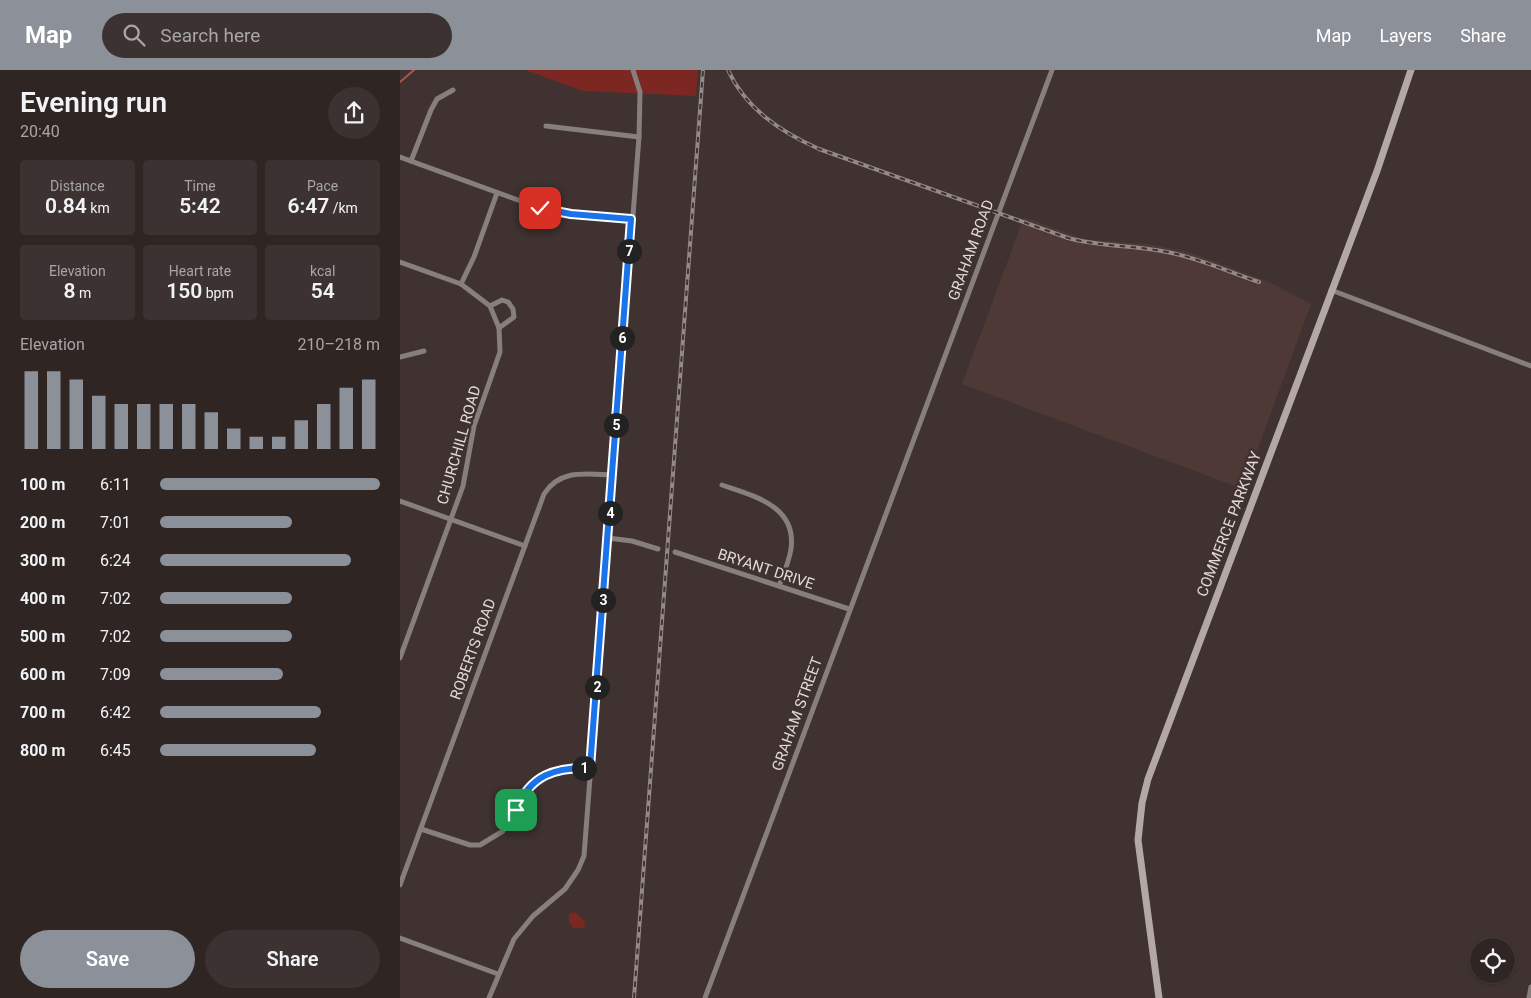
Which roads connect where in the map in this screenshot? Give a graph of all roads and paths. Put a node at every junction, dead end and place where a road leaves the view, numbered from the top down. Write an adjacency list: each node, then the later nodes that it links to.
1 (633, 70): 6 (street)
2 (1052, 70): 19 (street, GRAHAM ROAD)
3 (1411, 70): 13 (street, COMMERCE PARKWAY)
4 (453, 90): 8 (street)
5 (546, 126): 6 (street)
6 (639, 136): 10 (street)
7 (400, 158): 8 (street)
8 (411, 161): 9 (street)
9 (497, 193): 10 (street); 12 (street)
10 (631, 219): 20 (street)
11 (400, 262): 12 (street)
12 (461, 284): 14 (street)
13 (1331, 290): 18 (street); 39 (street, COMMERCE PARKWAY)
14 (490, 306): 15 (street, CHURCHILL ROAD); 15 (street)
15 (499, 328): 23 (street, CHURCHILL ROAD)
16 (424, 351): 17 (street)
17 (400, 357)
18 (1531, 366)
19 (913, 440): 29 (street, GRAHAM STREET)
20 (612, 475): 24 (street); 25 (street, ROBERTS ROAD)
21 (722, 484): 28 (street)
22 (400, 501): 23 (street)
23 (450, 520): 25 (street); 30 (street, CHURCHILL ROAD)
24 (608, 538): 26 (street); 31 (street)
25 (525, 546): 32 (street, ROBERTS ROAD)
26 (658, 549)
27 (675, 552): 28 (street, BRYANT DRIVE)
28 (779, 586): 29 (street, BRYANT DRIVE)
29 (849, 609): 38 (street, GRAHAM STREET)
30 (400, 658)
31 (590, 768): 32 (street); 35 (street)
32 (421, 829): 33 (street, ROBERTS ROAD)
33 (400, 885)
34 (400, 938): 35 (street)
35 (498, 974): 37 (street)
36 (1531, 987): 40 (street)
37 (489, 998)
38 (705, 998)
39 (1159, 998)
40 (1529, 998)

